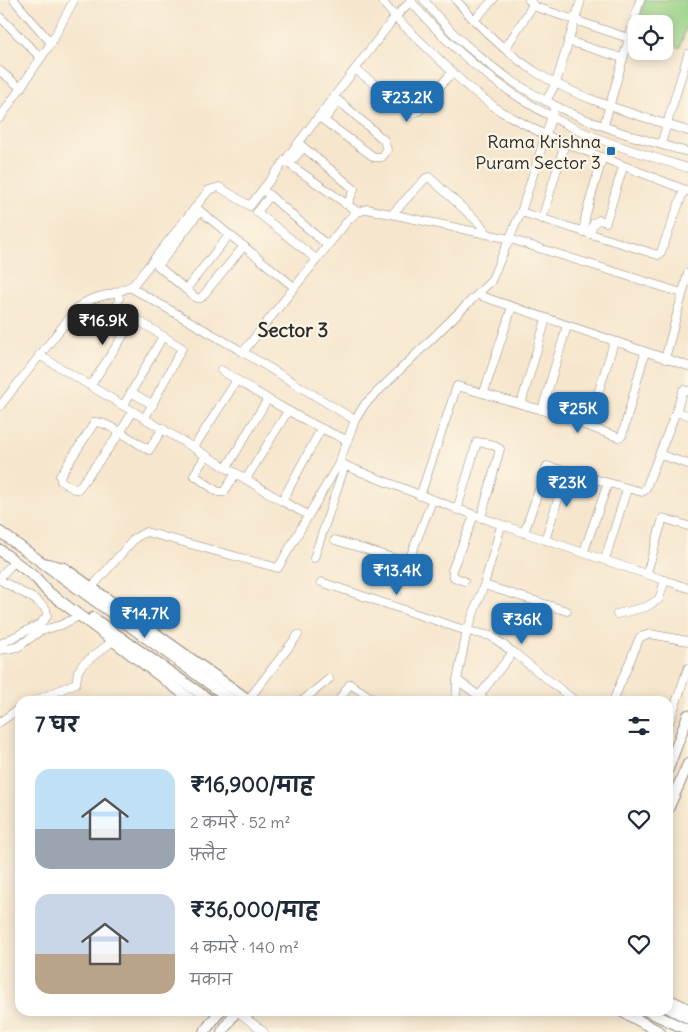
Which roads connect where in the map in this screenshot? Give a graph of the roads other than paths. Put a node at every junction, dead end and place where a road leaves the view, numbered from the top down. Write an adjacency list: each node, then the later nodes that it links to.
1 (14, 0): 18 (street)
2 (74, 0): 18 (street)
3 (381, 0): 13 (street)
4 (411, 0): 13 (street); 32 (street)
5 (424, 0): 29 (street)
6 (456, 0): 14 (street)
7 (493, 0): 14 (street)
8 (581, 0): 15 (street)
9 (640, 0): 11 (street)
10 (531, 3): 15 (street); 19 (street)
11 (635, 15)
12 (0, 17): 21 (street)
13 (395, 17): 23 (street); 25 (street)
14 (474, 20): 19 (street)
15 (574, 21): 16 (street); 17 (street)
16 (628, 38): 22 (street)
17 (568, 41): 22 (street); 27 (street)
18 (51, 43): 21 (street)
19 (504, 48): 27 (street)
20 (688, 54): 26 (street)
21 (41, 58): 28 (street)
22 (622, 58): 30 (street)
23 (356, 70): 25 (street); 34 (street)
24 (0, 71): 28 (street)
25 (452, 72): 38 (street)
26 (684, 77): 35 (street)
27 (556, 83): 29 (street); 30 (street)
28 (20, 88): 33 (street)
29 (546, 101): 31 (street)
30 (608, 105): 35 (street); 36 (street)
31 (555, 106): 32 (street); 36 (street)
32 (552, 116): 38 (street); 44 (street)
33 (0, 118)
34 (322, 119): 34 (street); 59 (street)
35 (667, 124): 37 (street); 40 (street)
36 (604, 125): 40 (street)
37 (688, 131)
38 (545, 136): 39 (street); 48 (street)
39 (564, 143): 42 (street); 50 (street)
40 (661, 144): 41 (street)
41 (688, 152)
42 (602, 158): 43 (street); 52 (street)
43 (623, 167): 45 (street); 52 (street)
44 (688, 168)
45 (686, 191): 52 (street)
46 (344, 204): 46 (street); 47 (street)
47 (358, 212): 49 (street); 55 (street)
48 (521, 212): 50 (street); 54 (street)
49 (393, 213): 51 (street); 51 (street)
50 (542, 219): 52 (street)
51 (487, 233): 54 (street)
52 (586, 233)
53 (229, 235): 56 (street); 61 (street); 61 (street)
54 (510, 239): 62 (street); 63 (street)
55 (327, 245): 57 (street); 57 (street)
56 (244, 246): 60 (street); 61 (street)
57 (316, 259): 60 (street)
58 (688, 273): 62 (street)
59 (130, 287): 71 (street); 73 (street)
60 (294, 287): 71 (street)
61 (186, 289)
62 (682, 293): 74 (street)
63 (478, 295): 65 (street); 93 (street)
64 (120, 298): 67 (street)
65 (512, 307): 66 (street); 80 (street)
66 (546, 318): 68 (street); 83 (street)
67 (134, 319): 69 (street); 78 (street)
68 (567, 326): 70 (street); 87 (street)
69 (163, 336): 79 (street); 85 (street)
70 (614, 342): 72 (street); 94 (street)
71 (243, 352): 93 (street)
72 (645, 352): 74 (street); 94 (street)
73 (39, 355): 78 (street); 86 (street)
74 (665, 359): 75 (street)
75 (688, 366)
76 (221, 370): 77 (street)
77 (237, 380): 82 (street); 99 (street)
78 (91, 385): 84 (street)
79 (131, 392): 84 (street); 85 (street)
80 (484, 392): 83 (street); 110 (street)
81 (688, 392): 90 (street)
82 (268, 400): 89 (street); 104 (street)
83 (521, 404): 87 (street)
84 (124, 405): 88 (street)
85 (153, 405): 92 (street)
86 (0, 406)
87 (542, 410): 94 (street)
88 (133, 411): 92 (street); 97 (street)
89 (288, 411): 96 (street); 107 (street)
90 (676, 412): 91 (street); 101 (street)
91 (688, 415)
92 (146, 418): 95 (street)
93 (355, 420): 98 (street)
94 (588, 426)
95 (162, 428): 97 (street); 99 (street)
96 (321, 429): 98 (street); 111 (street)
97 (120, 433): 97 (street)
98 (347, 440): 102 (street)
99 (194, 447): 100 (street)
100 (206, 455): 104 (street); 106 (street)
101 (661, 455): 103 (street); 109 (street)
102 (342, 464): 110 (street); 114 (street); 124 (street)
103 (688, 464)
104 (226, 467): 106 (street)
105 (566, 471): 108 (street); 119 (street); 121 (street)
106 (236, 473): 107 (street)
107 (246, 479): 111 (street)
108 (608, 482): 109 (street); 123 (street)
109 (627, 489): 125 (street)
110 (420, 496): 112 (street)
111 (282, 501): 114 (street)
112 (432, 501): 113 (street); 120 (street)
113 (457, 510): 115 (street); 115 (street)
114 (308, 515): 135 (street)
115 (477, 517): 116 (street); 132 (street)
116 (501, 526): 119 (street); 134 (street)
117 (688, 526): 128 (street)
118 (0, 532): 127 (main road)
119 (524, 533): 121 (street)
120 (335, 540)
121 (546, 540): 123 (street)
122 (0, 550): 126 (main road)
123 (584, 551): 125 (street)
124 (314, 558)
125 (606, 559): 128 (street)
126 (15, 561): 129 (street); 130 (main road)
127 (43, 563): 135 (main road); 153 (main road)
128 (646, 573): 131 (street)
129 (0, 578): 144 (street)
130 (36, 578): 139 (main road); 152 (main road)
131 (665, 580): 136 (street); 138 (street)
132 (464, 581)
133 (321, 582): 140 (street)
134 (484, 585): 137 (street); 140 (street)
135 (92, 588): 154 (main road)
136 (688, 588)
137 (567, 611)
138 (617, 614)
139 (79, 616): 142 (main road); 145 (street)
140 (466, 631): 146 (street); 149 (street)
141 (298, 635): 155 (street)
142 (113, 641): 150 (street); 151 (main road)
143 (688, 641): 163 (street)
144 (0, 644)
145 (0, 650)
146 (513, 652): 161 (street); 162 (street)
147 (688, 668): 165 (street)
148 (329, 679): 156 (street)
149 (457, 680): 159 (street); 160 (street)
150 (46, 696)
151 (186, 696)
152 (204, 696)
153 (226, 696)
154 (243, 696)
155 (252, 696)
156 (308, 696)
157 (342, 696): 158 (street)
158 (368, 696)
159 (456, 696)
160 (478, 696)
161 (484, 696)
162 (569, 696)
163 (615, 696)
164 (15, 712): 167 (street)
165 (673, 712)
166 (688, 715): 168 (main road)
167 (0, 722)
168 (673, 756)
169 (688, 764): 170 (main road)
170 (673, 798)
171 (673, 1001): 172 (main road)
172 (688, 1009)
173 (673, 1010): 179 (main road)
174 (216, 1016): 181 (main road)
175 (233, 1016): 182 (main road)
176 (243, 1016): 183 (street)
177 (630, 1016): 184 (main road)
178 (659, 1016): 180 (main road)
179 (688, 1018)
180 (688, 1030)
181 (204, 1032)
182 (222, 1032)
183 (264, 1032)
184 (660, 1032)

